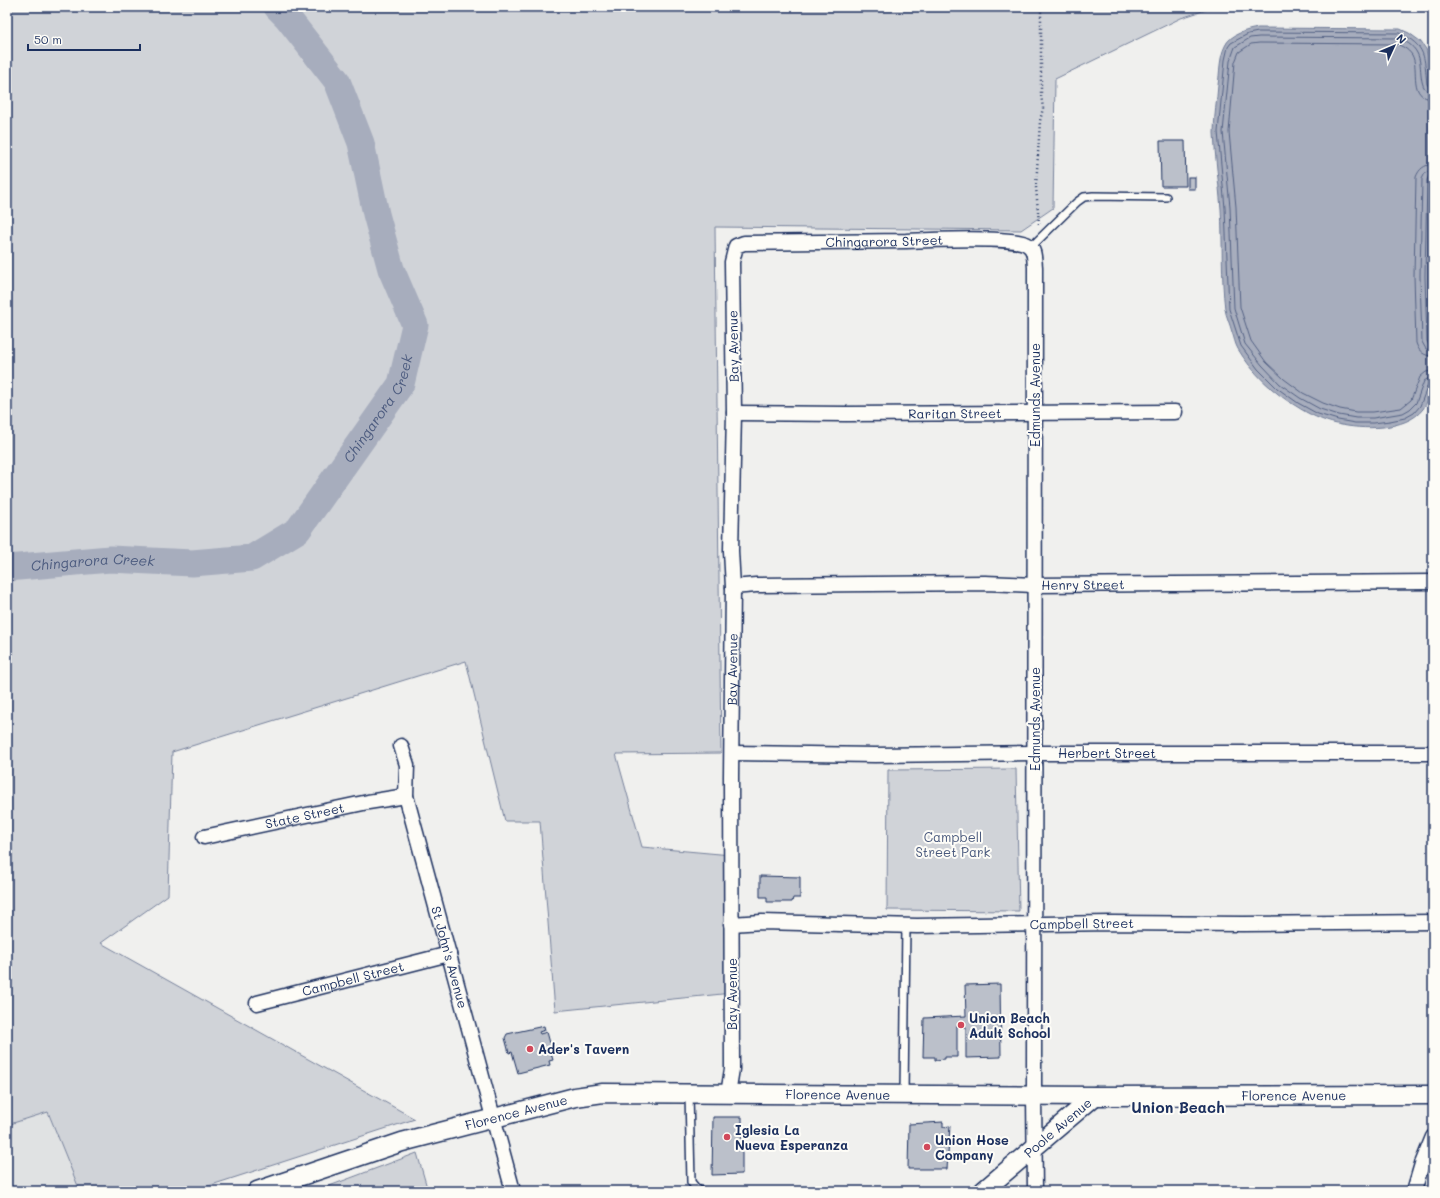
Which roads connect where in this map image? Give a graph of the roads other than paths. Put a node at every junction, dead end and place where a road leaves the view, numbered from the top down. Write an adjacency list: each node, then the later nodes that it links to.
1 (1166, 197): 2 (lane)
2 (1035, 243): 3 (street, Chingarora Street); 4 (street, Edmunds Avenue)
3 (736, 246): 6 (street, Bay Avenue)
4 (1035, 412): 5 (street, Raritan Street); 6 (street, Raritan Street); 8 (street, Edmunds Avenue)
5 (1175, 412)
6 (734, 413): 9 (street, Bay Avenue)
7 (1433, 582): 8 (street, Henry Street)
8 (1034, 585): 9 (street, Henry Street); 12 (street, Edmunds Avenue)
9 (733, 586): 11 (street, Bay Avenue)
10 (401, 746): 14 (street, St John's Avenue)
11 (732, 753): 12 (street, Herbert Street); 17 (street, Bay Avenue)
12 (1035, 753): 13 (street, Herbert Street); 19 (street, Edmunds Avenue)
13 (1433, 753)
14 (406, 796): 15 (street, State Street); 20 (street, St John's Avenue)
15 (204, 837)
16 (1433, 922): 19 (street, Campbell Street)
17 (731, 924): 18 (street, Campbell Street); 23 (street, Bay Avenue)
18 (906, 925): 19 (street, Campbell Street); 24 (lane)
19 (1034, 925): 25 (street, Edmunds Avenue)
20 (449, 954): 21 (street, Campbell Street); 28 (street, St John's Avenue)
21 (258, 1003)
22 (689, 1094): 23 (street, Florence Avenue); 28 (street, Florence Avenue); 33 (lane)
23 (728, 1094): 24 (street, Florence Avenue)
24 (904, 1094): 25 (street, Florence Avenue)
25 (1034, 1095): 27 (street, Florence Avenue); 30 (street, Edmunds Avenue)
26 (1433, 1095): 27 (street, Florence Avenue)
27 (1095, 1096): 30 (street, Poole Avenue)
28 (493, 1118): 31 (street, Florence Avenue); 32 (street, St John's Avenue)
29 (1433, 1137): 36 (street)
30 (1034, 1146): 34 (street, Poole Avenue); 35 (street, Edmunds Avenue)
31 (257, 1191)
32 (513, 1191)
33 (700, 1191)
34 (983, 1191)
35 (1035, 1191)
36 (1414, 1191)

